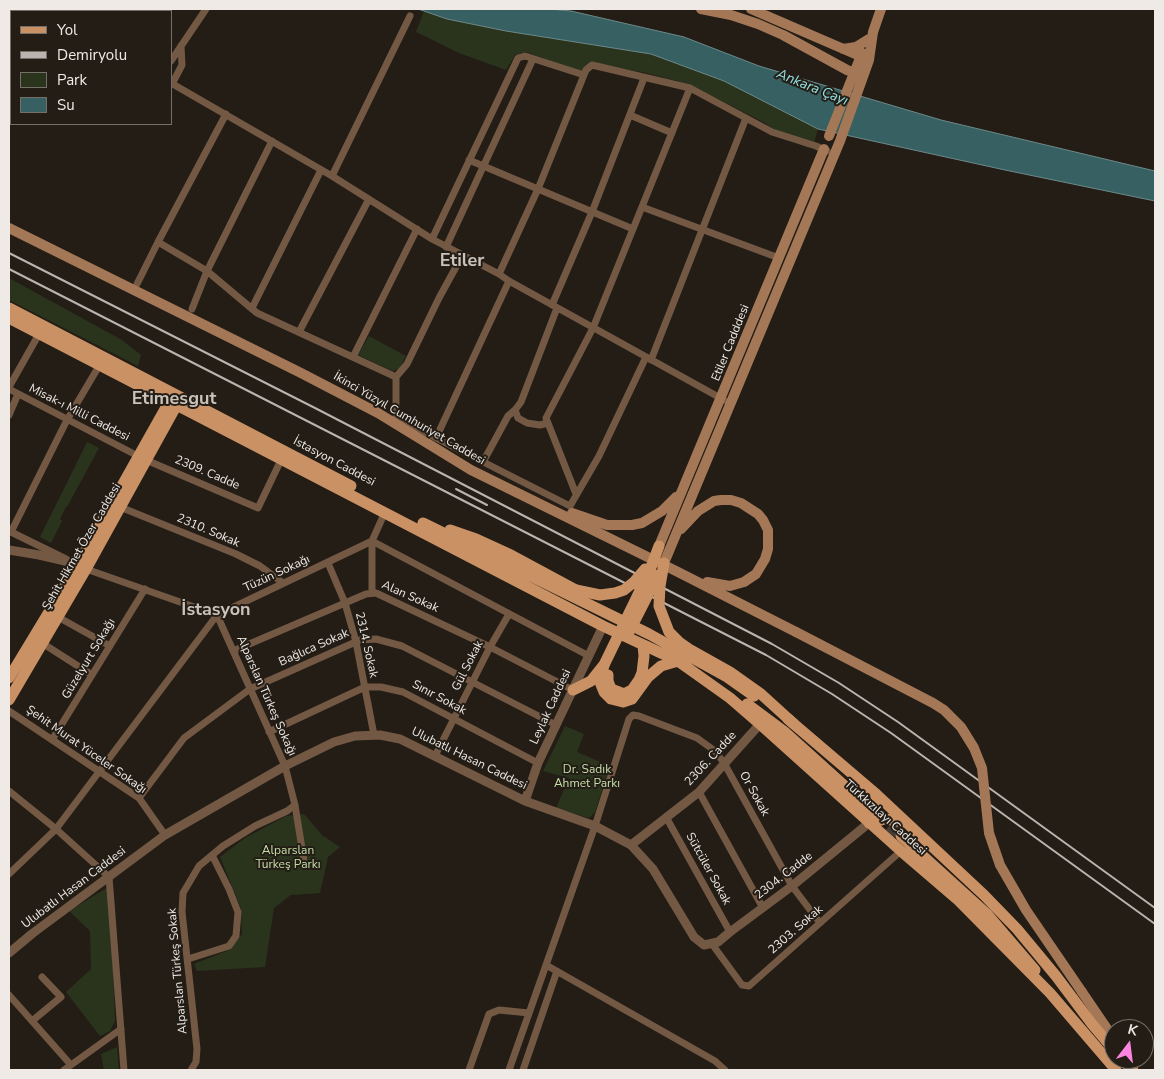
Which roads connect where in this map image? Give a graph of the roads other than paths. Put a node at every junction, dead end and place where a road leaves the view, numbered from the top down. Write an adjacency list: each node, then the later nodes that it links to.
1 (206, 9): 7 (street)
2 (701, 9): 12 (main road)
3 (751, 9): 8 (main road)
4 (881, 9): 6 (main road)
5 (410, 16): 29 (street)
6 (871, 35): 8 (main road); 9 (main road)
7 (181, 46): 11 (street); 15 (street)
8 (841, 49): 9 (main road)
9 (864, 58): 12 (main road)
10 (534, 59): 13 (street); 26 (street); 27 (street)
11 (172, 60)
12 (858, 74): 17 (main road)
13 (584, 75): 14 (street); 30 (street)
14 (644, 78): 16 (street); 19 (street)
15 (172, 84): 18 (street)
16 (690, 88): 20 (street); 21 (street)
17 (854, 89): 22 (main road); 25 (main road)
18 (226, 114): 23 (street); 39 (street)
19 (630, 115): 21 (street); 33 (street)
20 (746, 118): 24 (street); 37 (street)
21 (672, 133): 32 (street)
22 (829, 136)
23 (272, 141): 28 (street); 43 (street)
24 (824, 149): 25 (street); 42 (main road, Etiler Cadddesi)
25 (834, 154): 63 (main road)
26 (469, 160): 27 (street); 38 (street)
27 (484, 166): 30 (street); 40 (street)
28 (321, 170): 29 (street); 49 (street)
29 (332, 176): 31 (street)
30 (538, 189): 33 (street); 44 (street)
31 (369, 199): 35 (street); 53 (street)
32 (642, 207): 36 (street); 37 (street)
33 (592, 212): 36 (street); 47 (street)
34 (9, 228): 74 (main road, İkinci Yüzyıl Cumhuriyet Caddesi)
35 (417, 229): 38 (street); 55 (street)
36 (633, 229): 52 (street)
37 (702, 230): 42 (street); 56 (street)
38 (432, 239): 40 (street)
39 (158, 242): 43 (street); 46 (street)
40 (446, 247): 41 (street)
41 (462, 256): 44 (street); 58 (street)
42 (779, 258): 61 (main road, Etiler Cadddesi)
43 (207, 271): 49 (street); 50 (street)
44 (499, 274): 45 (street)
45 (509, 281): 47 (street); 68 (street)
46 (137, 284)
47 (555, 307): 52 (street); 64 (street)
48 (9, 308): 62 (main road, İstasyon Caddesi)
49 (252, 308): 53 (street)
50 (192, 309)
51 (9, 318): 54 (main road, İstasyon Caddesi)
52 (593, 328): 56 (street); 67 (street)
53 (299, 332): 55 (street)
54 (39, 334): 57 (main road, İstasyon Caddesi); 59 (street)
55 (353, 357): 58 (street)
56 (649, 359): 61 (street); 73 (street)
57 (99, 366): 62 (main road, İstasyon Caddesi); 66 (street)
58 (396, 377): 68 (street)
59 (9, 388): 60 (street, Misak-ı Milli Caddesi)
60 (18, 394): 65 (street); 66 (street, Misak-ı Milli Caddesi)
61 (721, 399): 63 (street); 72 (main road, Etiler Cadddesi)
62 (175, 400): 69 (main road, Şehit Hikmet Özer Caddesi); 70 (main road, İstasyon Caddesi); 77 (main road, İstasyon Caddesi)
63 (732, 403): 79 (main road)
64 (515, 410): 67 (street); 71 (street)
65 (9, 415)
66 (67, 420): 69 (street, Misak-ı Milli Caddesi); 78 (street)
67 (548, 423): 73 (street)
68 (436, 438): 71 (street)
69 (142, 458): 70 (street, 2309. Cadde); 75 (main road, Şehit Hikmet Özer Caddesi); 85 (main road, Şehit Hikmet Özer Caddesi)
70 (281, 460): 76 (main road, İstasyon Caddesi)
71 (483, 462): 73 (street)
72 (680, 493): 74 (main road); 81 (main road, Etiler Cadddesi)
73 (576, 494)
74 (540, 504): 86 (main road, İkinci Yüzyıl Cumhuriyet Caddesi)
75 (120, 507): 85 (main road, Şehit Hikmet Özer Caddesi); 87 (street, 2310. Sokak)
76 (385, 512): 80 (street); 94 (main road, İstasyon Caddesi)
77 (412, 518): 81 (main road, bridge); 95 (main road, İstasyon Caddesi)
78 (10, 531): 85 (street)
79 (676, 536): 84 (main road); 86 (main road)
80 (372, 541): 83 (street, Tüzün Sokağı); 89 (street); 91 (street)
81 (659, 546): 103 (main road, bridge)
82 (9, 550): 85 (street)
83 (328, 562): 87 (street, Tüzün Sokağı); 90 (street, 2314. Sokak)
84 (664, 563): 103 (main road, bridge); 114 (main road, bridge)
85 (82, 566): 88 (street); 93 (main road, Şehit Hikmet Özer Caddesi); 105 (main road, Şehit Hikmet Özer Caddesi)
86 (676, 571): 157 (main road, İkinci Yüzyıl Cumhuriyet Caddesi, bridge)
87 (283, 583): 92 (street, Tüzün Sokağı)
88 (145, 589): 92 (street); 98 (street, Güzelyurt Sokağı)
89 (372, 592): 90 (street, Alan Sokak); 99 (street, Alan Sokak)
90 (345, 603): 96 (street, 2314. Sokak); 100 (street, Alan Sokak)
91 (509, 614): 99 (street, Gül Sokak); 101 (street)
92 (216, 615): 100 (street, Alparslan Türkeş Sokağı); 123 (street, Tüzün Sokağı)
93 (58, 617): 97 (main road, Şehit Hikmet Özer Caddesi); 98 (street)
94 (603, 626): 95 (main road, Türkkızılayı Caddesi); 101 (street, Leylak Caddesi)
95 (646, 639): 102 (main road, Türkkızılayı Caddesi); 103 (main road); 114 (main road, Türkkızılayı Caddesi)
96 (356, 642): 106 (street, Bağlıca Sokak); 107 (street, 2314. Sokak); 108 (street, Bağlıca Sokak)
97 (42, 643): 104 (street); 110 (main road, Şehit Hikmet Özer Caddesi)
98 (110, 646): 104 (street, Güzelyurt Sokağı)
99 (490, 647): 106 (street, Gül Sokak); 109 (street, Alan Sokak)
100 (233, 651): 108 (street, Alparslan Türkeş Sokağı)
101 (589, 656): 109 (street, Leylak Caddesi)
102 (678, 661): 103 (main road); 113 (main road, Türkkızılayı Caddesi); 130 (main road)
103 (607, 667): 109 (main road)
104 (92, 675): 118 (street, Güzelyurt Sokağı)
105 (9, 678)
106 (472, 682): 112 (street, Gül Sokak); 115 (street, Bağlıca Sokak)
107 (365, 688): 112 (street, Sınır Sokak); 116 (street, Sınır Sokak); 117 (street, 2314. Sokak)
108 (250, 689): 116 (street, Alparslan Türkeş Sokağı); 127 (street, Bağlıca Sokak)
109 (573, 690): 115 (street, Leylak Caddesi)
110 (9, 700)
111 (9, 711): 118 (street, Şehit Murat Yüceler Sokağı)
112 (454, 719): 119 (street, Gül Sokak); 120 (street, Sınır Sokak)
113 (760, 724): 121 (street, 2306. Cadde); 130 (main road, Türkkızılayı Caddesi)
114 (794, 724): 126 (main road, Türkkızılayı Caddesi)
115 (556, 725): 120 (street, Leylak Caddesi)
116 (269, 732): 122 (street, Alparslan Türkeş Sokağı)
117 (374, 735): 119 (street, Ulubatlı Hasan Caddesi); 122 (street, Ulubatlı Hasan Caddesi)
118 (52, 740): 123 (street, Şehit Murat Yüceler Sokağı)
119 (435, 756): 128 (street, Ulubatlı Hasan Caddesi)
120 (538, 763): 128 (street, Leylak Caddesi)
121 (724, 763): 125 (street, 2306. Cadde); 133 (street, Or Sokak); 143 (street, Or Sokak)
122 (285, 766): 129 (street, Alparslan Türkeş Sokağı); 135 (street, Ulubatlı Hasan Caddesi)
123 (100, 772): 127 (street, Şehit Murat Yüceler Sokağı); 134 (street, Tüzün Sokağı)
124 (9, 791): 134 (street)
125 (699, 792): 131 (street, 2306. Cadde); 144 (street)
126 (876, 794): 130 (main road); 132 (main road, Türkkızılayı Caddesi)
127 (139, 798): 135 (street, Şehit Murat Yüceler Sokağı)
128 (525, 801): 133 (street, Ulubatlı Hasan Caddesi)
129 (295, 805): 139 (street, Alparslan Türkeş Sokak); 140 (street, Alparslan Türkeş Sokağı)
130 (866, 814): 132 (main road); 136 (main road, Türkkızılayı Caddesi); 143 (street, 2304. Cadde)
131 (666, 817): 137 (street, 2306. Cadde); 146 (street, Sütcüler Sokak)
132 (906, 823): 136 (main road); 159 (main road, Türkkızılayı Caddesi)
133 (595, 826): 137 (street, Ulubatlı Hasan Caddesi); 150 (street)
134 (56, 829): 141 (street, Tüzün Sokağı); 142 (street)
135 (165, 835): 142 (street, Ulubatlı Hasan Caddesi)
136 (896, 839): 138 (main road, Türkkızılayı Caddesi); 153 (main road)
137 (630, 845): 147 (street, Ulubatlı Hasan Caddesi)
138 (901, 851): 145 (street, 2303. Sokak); 153 (main road, Türkkızılayı Caddesi)
139 (212, 855): 149 (street, Alparslan Türkeş Sokak); 149 (street)
140 (304, 861)
141 (9, 874)
142 (109, 877): 148 (street, Ulubatlı Hasan Caddesi); 158 (street)
143 (792, 886): 144 (street, 2304. Cadde); 145 (street, Or Sokak)
144 (763, 908): 146 (street, 2304. Cadde)
145 (820, 923): 147 (street, 2303. Sokak)
146 (730, 932): 147 (street, 2304. Cadde)
147 (712, 944)
148 (9, 953)
149 (188, 958): 163 (street, Alparslan Türkeş Sokak)
150 (546, 965): 151 (street); 155 (street)
151 (556, 971): 166 (street); 167 (street)
152 (42, 977): 156 (street)
153 (1050, 993): 168 (main road, Türkkızılayı Caddesi)
154 (9, 995): 156 (street)
155 (529, 1013): 164 (street); 165 (street)
156 (32, 1021): 160 (street)
157 (1104, 1024)
158 (121, 1029): 160 (street); 162 (street)
159 (1104, 1038)
160 (71, 1065): 161 (street)
161 (64, 1070)
162 (124, 1070)
163 (191, 1070)
164 (469, 1070)
165 (509, 1070)
166 (523, 1070)
167 (724, 1070)
168 (1116, 1070)

